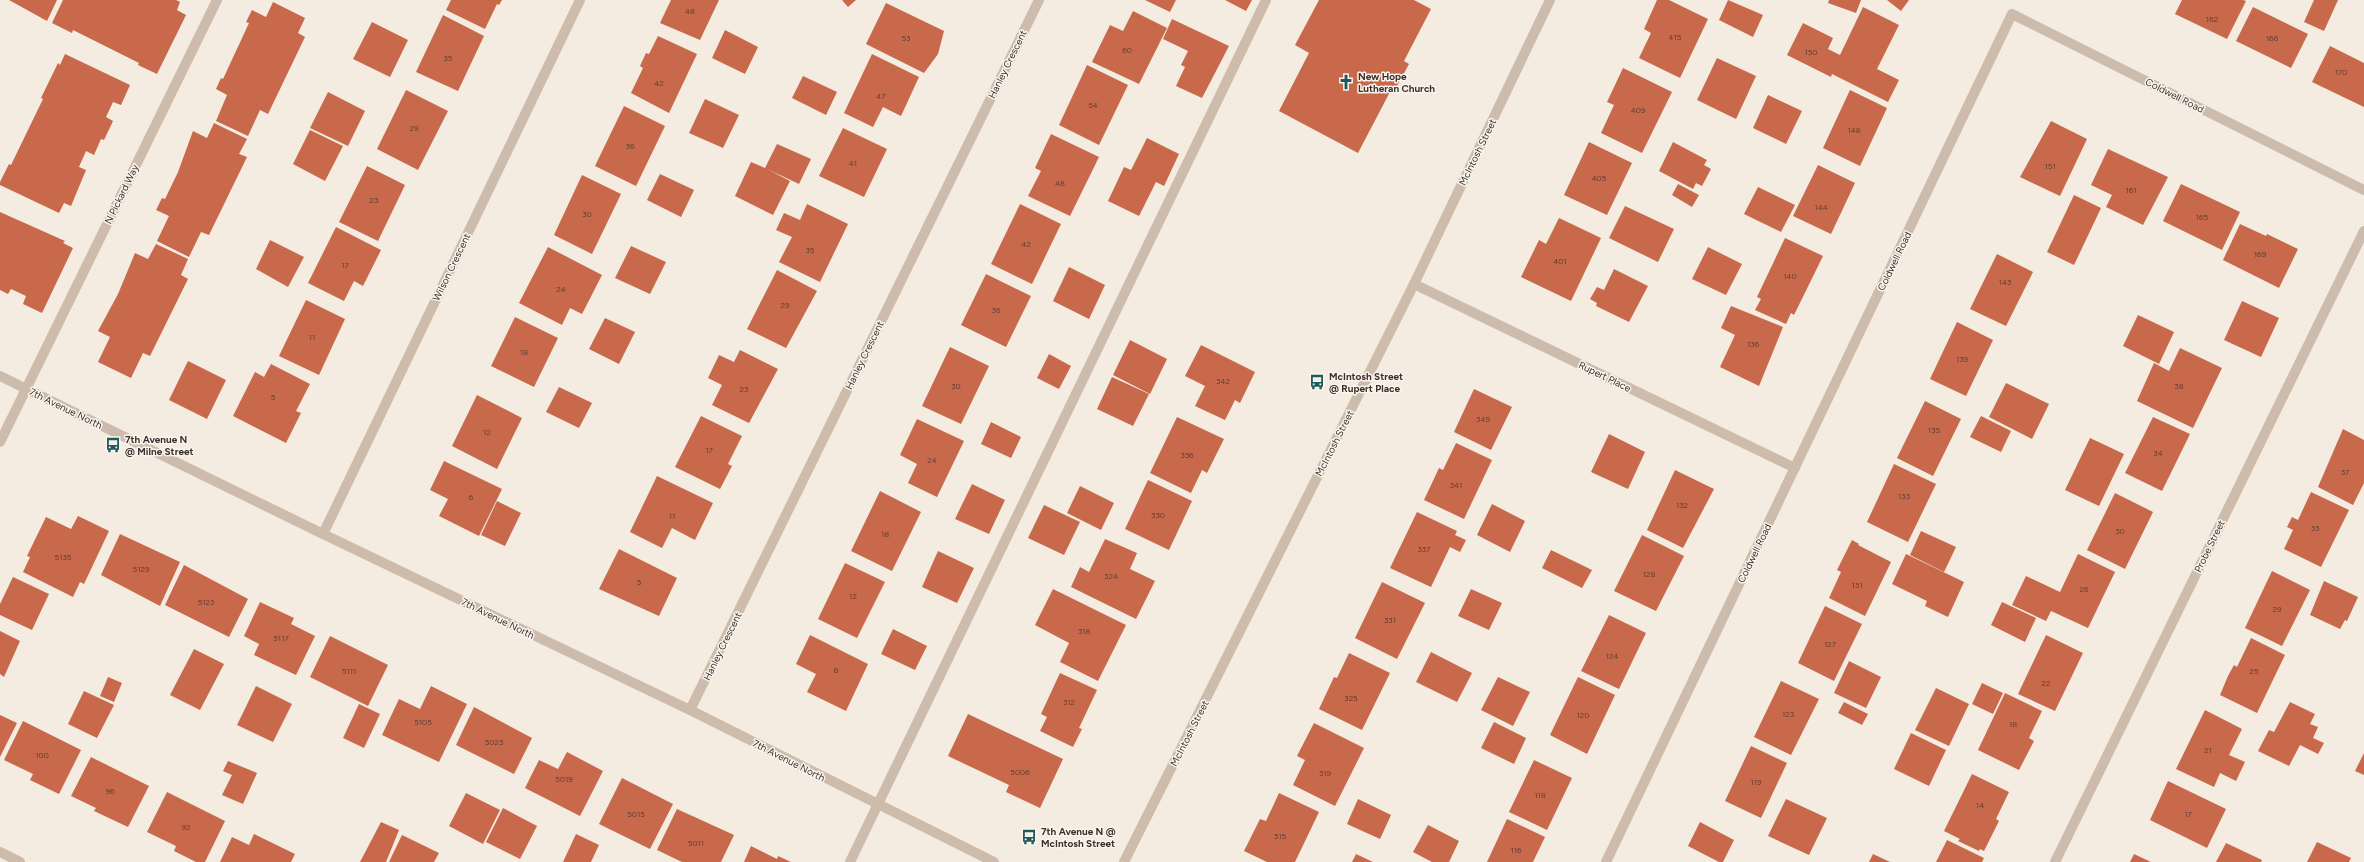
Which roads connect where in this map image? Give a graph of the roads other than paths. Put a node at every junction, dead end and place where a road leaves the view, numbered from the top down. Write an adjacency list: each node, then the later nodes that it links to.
1 (217, 0): 10 (street, N Pickard Way)
2 (580, 0): 13 (street, Wilson Crescent)
3 (1266, 0): 15 (street)
4 (1550, 0): 8 (street, McIntosh Street)
5 (1035, 1): 14 (street, Hanley Crescent)
6 (2364, 190): 12 (street, Coldwell Road)
7 (2364, 231): 22 (street, Probe Street)
8 (1414, 284): 12 (street, Rupert Place); 20 (street, McIntosh Street)
9 (0, 376): 10 (street, 7th Avenue North)
10 (25, 388): 11 (street, N Pickard Way); 13 (street, 7th Avenue North)
11 (0, 442)
12 (1795, 468): 21 (street, Coldwell Road)
13 (323, 534): 14 (street, 7th Avenue North)
14 (690, 710): 15 (street, 7th Avenue North)
15 (877, 805): 18 (street); 19 (street, 7th Avenue North)
16 (0, 852): 17 (street)
17 (20, 862)
18 (850, 862)
19 (994, 862)
20 (1124, 862)
21 (1606, 862)
22 (2055, 862)

